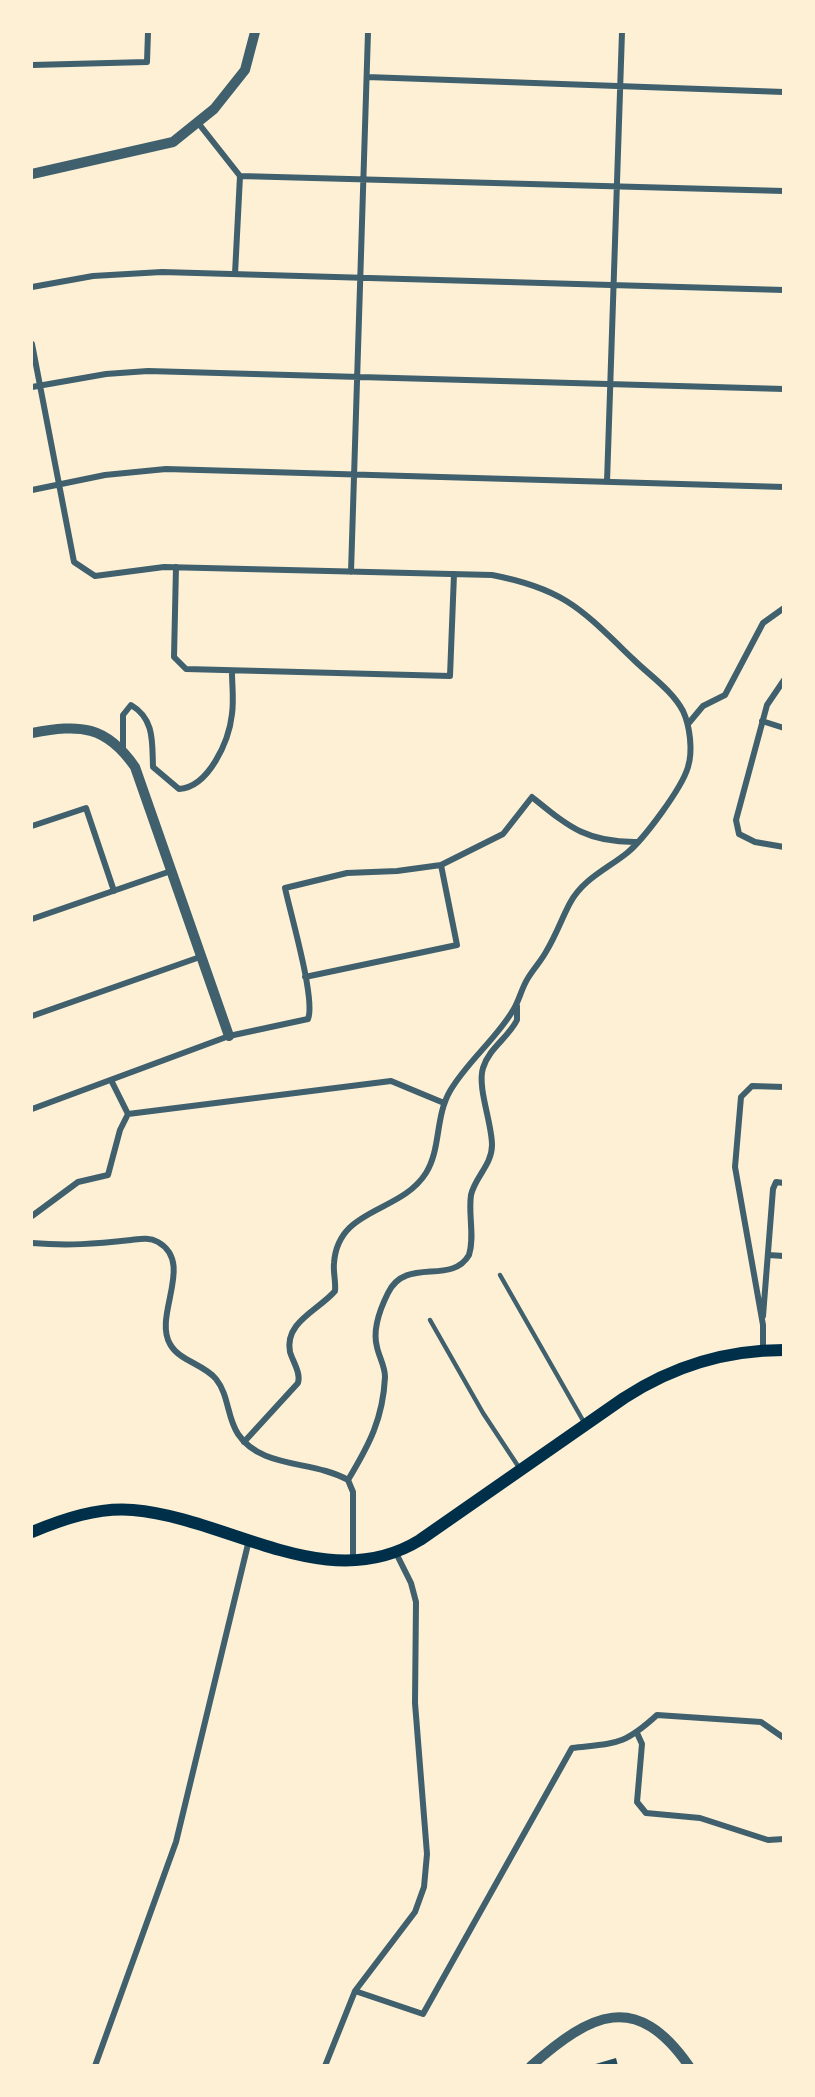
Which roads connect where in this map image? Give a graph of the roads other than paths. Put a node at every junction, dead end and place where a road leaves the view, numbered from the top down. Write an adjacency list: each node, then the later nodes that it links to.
1 (148, 32): 5 (street)
2 (255, 32): 9 (street)
3 (368, 32): 6 (street)
4 (622, 32): 7 (street)
5 (32, 65)
6 (367, 77): 7 (street); 12 (street)
7 (620, 86): 8 (street); 13 (street)
8 (783, 92)
9 (198, 124): 10 (street); 11 (street)
10 (32, 174)
11 (240, 176): 12 (street); 15 (street)
12 (363, 179): 13 (street); 16 (street)
13 (617, 186): 14 (street); 17 (street)
14 (783, 191)
15 (236, 273): 16 (street); 18 (street)
16 (360, 277): 17 (street); 21 (street)
17 (614, 285): 19 (street); 22 (street)
18 (32, 288)
19 (783, 290)
20 (32, 344): 23 (street)
21 (357, 377): 22 (street); 23 (street); 26 (street)
22 (610, 384): 25 (street); 27 (street)
23 (40, 385): 24 (street); 28 (street)
24 (32, 387)
25 (783, 388)
26 (354, 475): 27 (street); 28 (street); 32 (street)
27 (607, 482): 29 (street)
28 (59, 485): 30 (street); 31 (street)
29 (783, 487)
30 (32, 490)
31 (176, 567): 32 (street); 35 (street)
32 (351, 572): 33 (street)
33 (454, 574): 35 (street); 38 (street)
34 (783, 608): 38 (street)
35 (232, 672): 41 (street)
36 (783, 680): 37 (street)
37 (762, 721): 39 (street); 44 (street)
38 (687, 724): 43 (street)
39 (783, 728)
40 (32, 733): 41 (street)
41 (123, 750): 46 (street)
42 (32, 826): 47 (street)
43 (638, 842): 45 (street); 51 (street)
44 (783, 847)
45 (441, 865): 50 (street); 50 (street)
46 (171, 871): 47 (street); 49 (street)
47 (114, 891): 48 (street)
48 (32, 919)
49 (200, 957): 52 (street); 53 (street)
50 (305, 977): 53 (street)
51 (517, 1005): 56 (street); 72 (street)
52 (32, 1016)
53 (229, 1036): 54 (street)
54 (111, 1080): 57 (street); 58 (street)
55 (783, 1087): 66 (street)
56 (444, 1103): 58 (street); 70 (street)
57 (32, 1109)
58 (128, 1114): 60 (street)
59 (783, 1182): 62 (street)
60 (32, 1216)
61 (32, 1243): 70 (street)
62 (768, 1255): 63 (street); 66 (street)
63 (783, 1256)
64 (500, 1275): 69 (lane)
65 (430, 1320): 71 (lane)
66 (763, 1325): 67 (street)
67 (763, 1350): 68 (main road); 69 (main road)
68 (783, 1350)
69 (585, 1425): 71 (main road)
70 (244, 1442): 72 (street)
71 (521, 1470): 75 (main road)
72 (348, 1480): 76 (street)
73 (32, 1532): 74 (main road)
74 (249, 1540): 76 (main road); 81 (street)
75 (396, 1553): 76 (main road); 80 (street)
76 (353, 1561)
77 (637, 1733): 78 (street); 79 (street); 80 (street)
78 (783, 1738)
79 (783, 1839)
80 (355, 1991): 82 (street)
81 (95, 2066)
82 (325, 2066)
83 (531, 2066): 84 (street)
84 (689, 2066)

